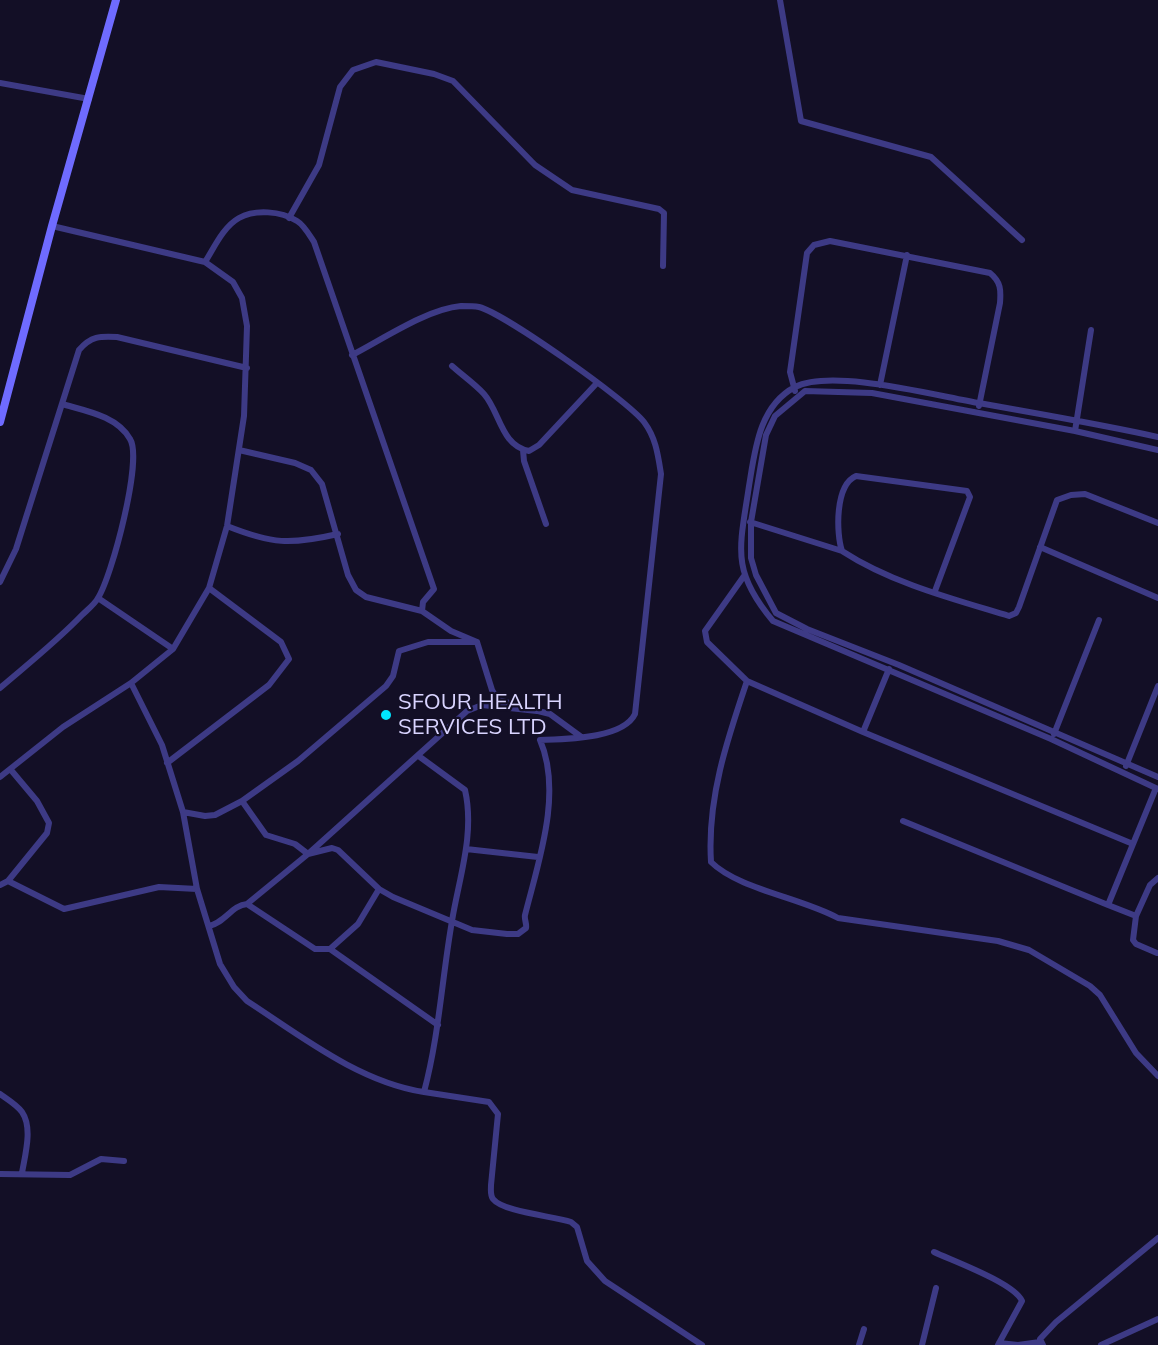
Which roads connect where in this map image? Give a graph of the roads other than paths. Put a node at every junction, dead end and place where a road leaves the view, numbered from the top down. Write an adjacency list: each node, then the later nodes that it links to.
1 (116, 0): 4 (main road)
2 (780, 0): 7 (street)
3 (0, 83): 4 (street)
4 (89, 99): 6 (main road)
5 (289, 218): 9 (street); 10 (street); 12 (street)
6 (52, 226): 9 (street); 23 (main road)
7 (1022, 240)
8 (907, 255): 16 (street); 17 (street); 19 (street)
9 (205, 262): 14 (street)
10 (663, 266)
11 (1091, 330): 22 (street)
12 (352, 355): 15 (street); 43 (street)
13 (452, 366): 27 (street)
14 (247, 368): 20 (street); 26 (street)
15 (596, 384): 27 (street); 55 (street)
16 (880, 385): 17 (street); 19 (street)
17 (794, 388): 18 (street); 29 (street)
18 (796, 396): 21 (street); 30 (street)
19 (980, 403): 21 (street); 22 (street)
20 (62, 404): 38 (street); 41 (street)
21 (978, 413): 24 (street)
22 (1077, 420): 24 (street); 25 (street)
23 (0, 422)
24 (1075, 431): 28 (street)
25 (1158, 437)
26 (239, 450): 33 (street); 34 (street)
27 (523, 450): 32 (street)
28 (1158, 450)
29 (744, 520): 30 (street); 37 (street)
30 (751, 522): 36 (street); 54 (street)
31 (1158, 523): 35 (street)
32 (546, 524)
33 (227, 526): 34 (street); 39 (street)
34 (338, 534): 43 (street)
35 (1040, 547): 40 (street); 42 (street)
36 (842, 551): 40 (street); 40 (street)
37 (744, 576): 47 (street); 48 (street)
38 (0, 582)
39 (209, 588): 46 (street); 57 (street)
40 (935, 591)
41 (98, 598): 46 (street); 51 (street)
42 (1158, 598)
43 (422, 611): 45 (street)
44 (1099, 620): 54 (street)
45 (477, 642): 52 (street); 64 (street)
46 (173, 649): 49 (street)
47 (889, 669): 53 (street); 54 (street)
48 (747, 681): 53 (street); 84 (street)
49 (131, 683): 57 (street); 59 (street)
50 (1158, 686): 58 (street)
51 (0, 688)
52 (537, 711): 55 (street); 56 (street)
53 (863, 732): 67 (street)
54 (1053, 736): 58 (street); 60 (street)
55 (540, 740): 70 (street)
56 (420, 757): 68 (street); 69 (street)
57 (167, 763): 65 (street)
58 (1127, 764): 60 (street); 62 (street)
59 (11, 770): 61 (street); 72 (street)
60 (1123, 771): 63 (street)
61 (0, 777)
62 (1158, 777)
63 (1157, 788): 67 (street)
64 (242, 801): 65 (street); 69 (street)
65 (183, 812): 74 (street)
66 (903, 821): 77 (street)
67 (1132, 844): 77 (street)
68 (466, 849): 70 (street); 79 (street)
69 (308, 855): 75 (street); 76 (street)
70 (538, 856): 79 (street)
71 (1158, 878): 78 (street)
72 (8, 881): 73 (street); 74 (street)
73 (0, 885)
74 (197, 889): 80 (street)
75 (379, 889): 79 (street); 81 (street)
76 (247, 904): 80 (street); 81 (street)
77 (1108, 905): 78 (street)
78 (1136, 916): 82 (street)
79 (452, 921): 83 (street)
80 (209, 926): 85 (street)
81 (330, 950): 83 (street)
82 (1157, 953)
83 (438, 1025): 85 (street)
84 (1158, 1076)
85 (424, 1092): 97 (street)
86 (0, 1094): 88 (street)
87 (124, 1161): 88 (street)
88 (22, 1173): 89 (street)
89 (0, 1174)
90 (1158, 1238): 96 (street)
91 (934, 1252): 95 (street)
92 (936, 1288): 99 (street)
93 (1158, 1319): 100 (street)
94 (864, 1329): 98 (street)
95 (998, 1344): 96 (street)
96 (1041, 1344)
97 (702, 1345)
98 (859, 1345)
99 (922, 1345)
100 (1101, 1345)

